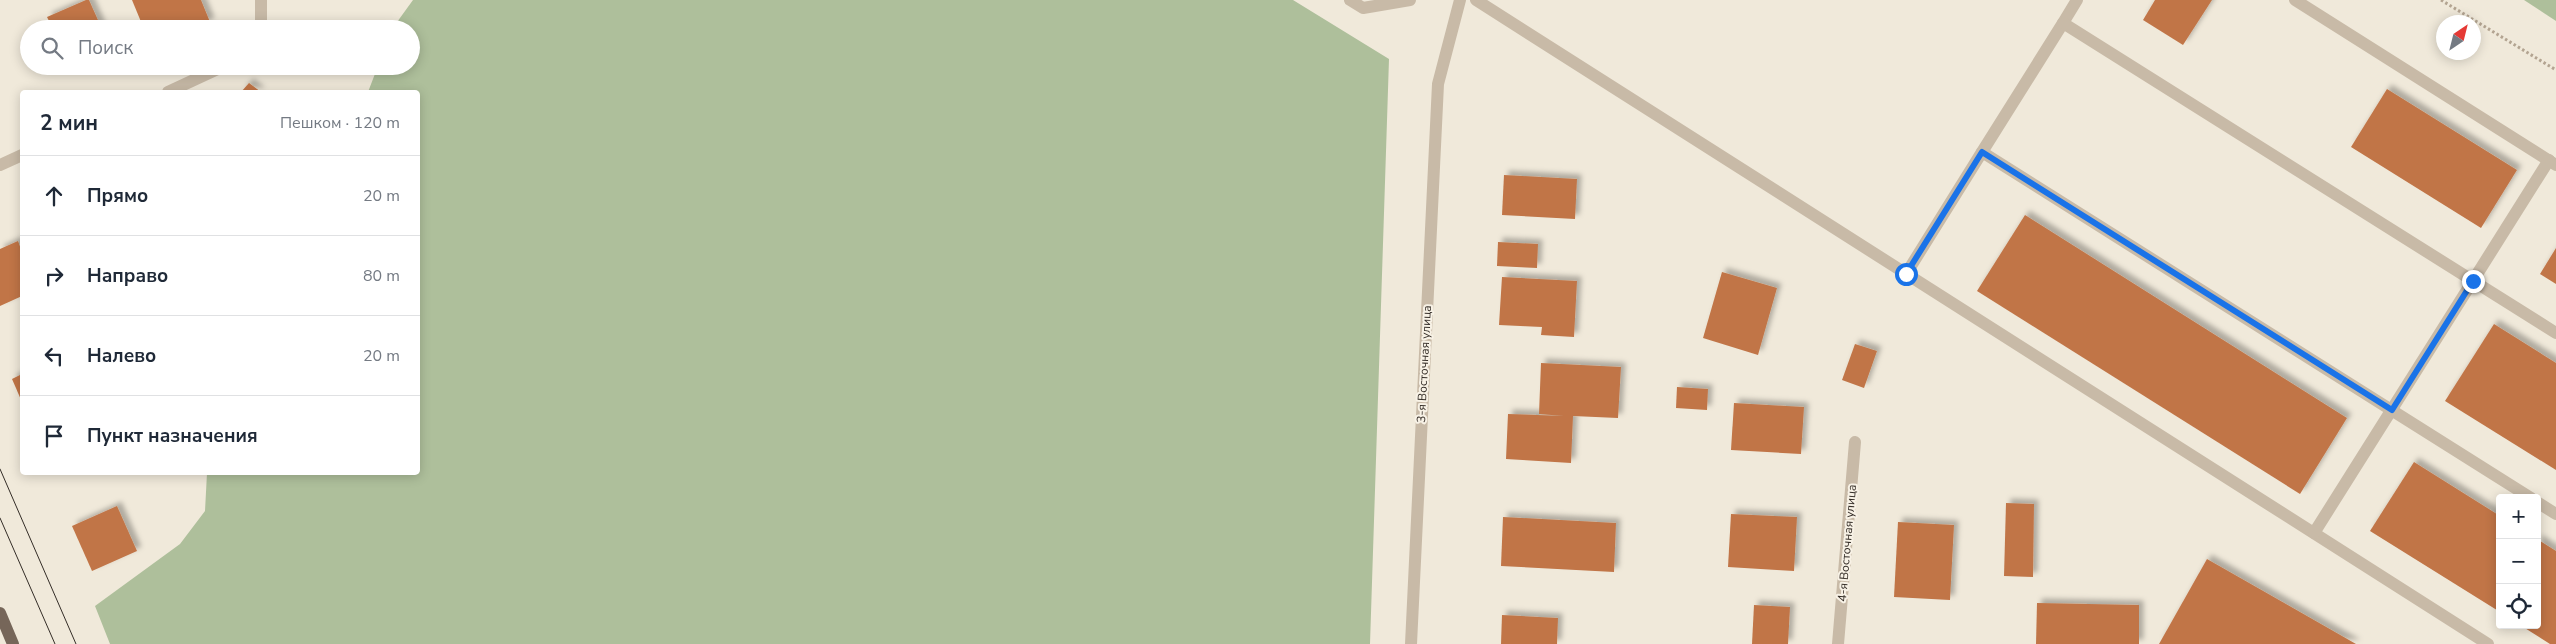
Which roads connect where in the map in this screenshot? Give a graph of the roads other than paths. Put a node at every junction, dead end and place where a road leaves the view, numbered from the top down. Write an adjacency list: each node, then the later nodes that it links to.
1 (261, 0): 8 (street)
2 (1350, 0): 3 (street)
3 (1410, 0)
4 (1460, 0): 27 (street, 3-я Восточная улица)
5 (1476, 0): 16 (street)
6 (2078, 0): 9 (street)
7 (2296, 0): 14 (street)
8 (261, 20)
9 (2063, 23): 12 (street); 17 (street)
10 (205, 75): 11 (street)
11 (172, 90)
12 (1982, 152): 16 (street); 19 (street)
13 (20, 156): 15 (street)
14 (2552, 163): 17 (street)
15 (0, 165)
16 (1906, 274): 24 (street)
17 (2473, 281): 18 (street); 19 (street)
18 (2556, 333)
19 (2392, 410): 21 (street); 24 (street)
20 (1855, 442): 28 (street, 4-я Восточная улица)
21 (2525, 494)
22 (2541, 505): 23 (street)
23 (2556, 514)
24 (2314, 533): 29 (street)
25 (0, 613): 26 (main road)
26 (13, 644)
27 (1411, 644)
28 (1838, 644)
29 (2488, 644)

